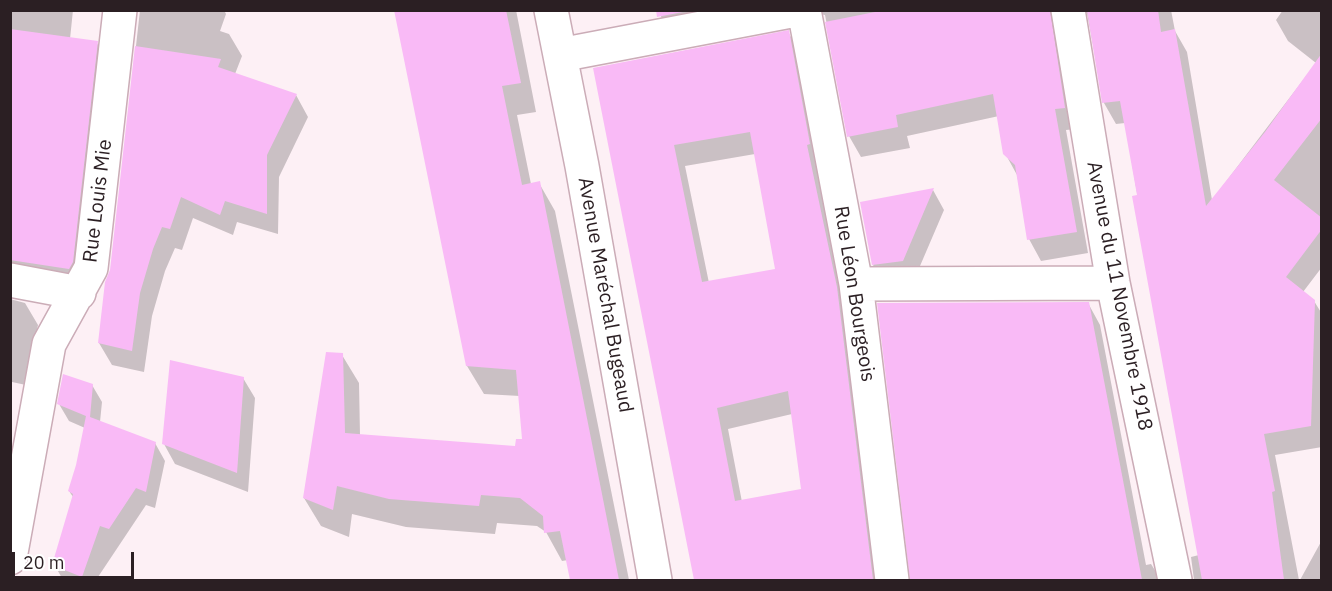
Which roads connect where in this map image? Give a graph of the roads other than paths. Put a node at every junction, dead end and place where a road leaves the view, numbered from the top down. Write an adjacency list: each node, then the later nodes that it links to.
1 (120, 10): 10 (street, Rue Louis Mie)
2 (551, 10): 6 (street, Avenue Maréchal Bugeaud)
3 (796, 10): 6 (street)
4 (804, 10): 9 (street, Rue Léon Bourgeois)
5 (1068, 10): 8 (street, Avenue du 11 Novembre 1918)
6 (560, 55): 12 (street, Avenue Maréchal Bugeaud)
7 (10, 280): 10 (street)
8 (1113, 283): 9 (street); 14 (street, Avenue du 11 Novembre 1918)
9 (856, 284): 13 (street, Rue Léon Bourgeois)
10 (79, 293): 11 (street, Rue Louis Mie)
11 (10, 558)
12 (655, 580)
13 (892, 580)
14 (1175, 580)

